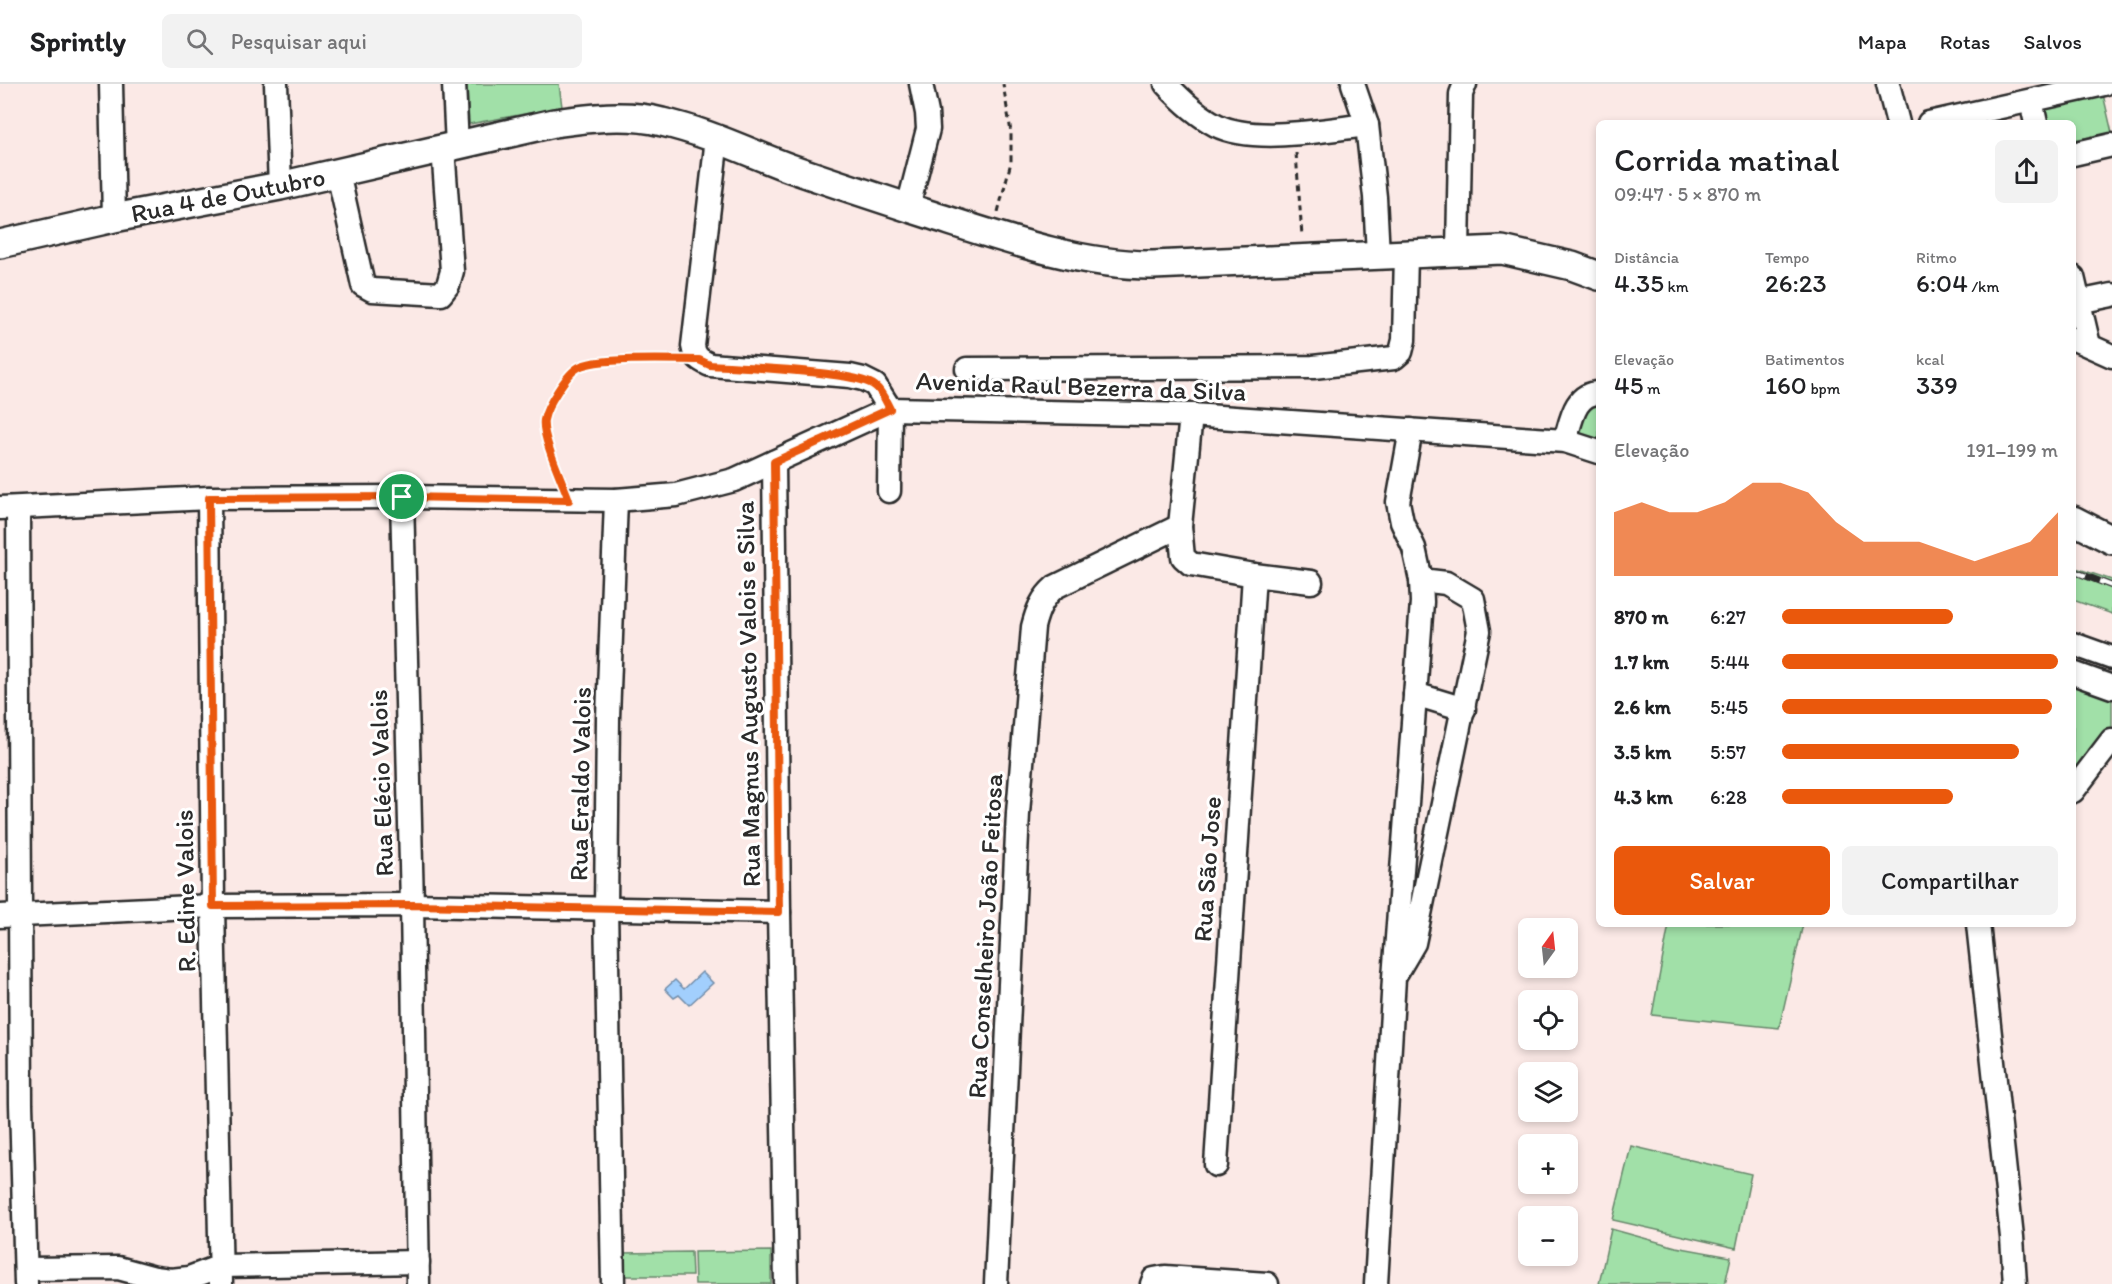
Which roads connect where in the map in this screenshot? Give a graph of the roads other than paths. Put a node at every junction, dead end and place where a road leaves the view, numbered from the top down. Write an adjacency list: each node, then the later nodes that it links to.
1 (111, 84): 23 (street)
2 (276, 84): 21 (street)
3 (454, 84): 18 (street)
4 (921, 84): 22 (street)
5 (1166, 84): 15 (street)
6 (1353, 84): 15 (street)
7 (1465, 84): 25 (street)
8 (1888, 84): 12 (street)
9 (2106, 84): 10 (street); 11 (street)
10 (2112, 99)
11 (2031, 101): 13 (street); 14 (street)
12 (1897, 120)
13 (1943, 120)
14 (2035, 120)
15 (1367, 125): 27 (street)
16 (717, 138): 18 (main road, Rua 4 de Outubro); 22 (main road, Rua 4 de Outubro); 35 (street)
17 (2112, 145): 19 (street)
18 (450, 147): 20 (main road, Rua 4 de Outubro); 20 (street)
19 (2076, 153)
20 (338, 173): 21 (main road, Rua 4 de Outubro)
21 (280, 186): 23 (main road, Rua 4 de Outubro)
22 (908, 207): 27 (main road, Rua 4 de Outubro)
23 (114, 218): 24 (main road, Rua 4 de Outubro)
24 (0, 244)
25 (1458, 251): 26 (main road, Rua 4 de Outubro); 28 (main road, Rua 4 de Outubro)
26 (1406, 254): 27 (main road, Rua 4 de Outubro); 33 (street)
27 (1378, 255)
28 (1596, 275)
29 (2112, 295): 30 (street)
30 (2076, 303): 31 (street)
31 (2081, 342): 32 (street)
32 (2112, 357)
33 (967, 369)
34 (1596, 393): 38 (street)
35 (890, 409): 36 (street, Avenida Raul Bezerra da Silva); 40 (street, Avenida Raul Bezerra da Silva); 41 (street)
36 (1191, 415): 37 (street, Avenida Raul Bezerra da Silva); 47 (street)
37 (1411, 430): 38 (street, Avenida Raul Bezerra da Silva); 50 (street)
38 (1566, 441): 39 (street, Avenida Raul Bezerra da Silva)
39 (1596, 451)
40 (774, 462): 44 (street, Avenida Raul Bezerra da Silva); 63 (street, Rua Magnus Augusto Valois e Silva)
41 (889, 491)
42 (402, 497): 43 (street, Avenida Raul Bezerra da Silva); 44 (street, Avenida Raul Bezerra da Silva); 60 (street, Rua Elécio Valois)
43 (209, 498): 45 (street, Avenida Raul Bezerra da Silva); 61 (street, R. Edine Valois)
44 (616, 500): 62 (street, Rua Eraldo Valois)
45 (9, 509): 64 (street)
46 (2076, 522): 48 (main road)
47 (1180, 526): 49 (street); 73 (street, Rua Conselheiro João Feitosa)
48 (2112, 540)
49 (1254, 575): 51 (street); 67 (street, Rua São Jose)
50 (1421, 580): 56 (street); 57 (street)
51 (1311, 582)
52 (2076, 645): 53 (street)
53 (2112, 658)
54 (2076, 674): 55 (street)
55 (2112, 687)
56 (1415, 694): 57 (street); 66 (street)
57 (1464, 709): 66 (street)
58 (2112, 740): 59 (street)
59 (2076, 787)
60 (412, 905): 61 (street); 62 (street); 68 (street, Rua Elécio Valois)
61 (213, 906): 64 (street); 69 (street, R. Edine Valois)
62 (606, 908): 63 (street); 71 (street, Rua Eraldo Valois)
63 (779, 912): 72 (street, Rua Magnus Augusto Valois e Silva)
64 (10, 916): 70 (street)
65 (1978, 927): 77 (street)
66 (1394, 978): 76 (street)
67 (1216, 1166)
68 (418, 1273): 69 (street)
69 (221, 1275): 70 (street)
70 (26, 1277)
71 (614, 1284)
72 (786, 1284)
73 (996, 1284)
74 (1152, 1284): 75 (street)
75 (1267, 1284)
76 (1376, 1284)
77 (2014, 1284)

